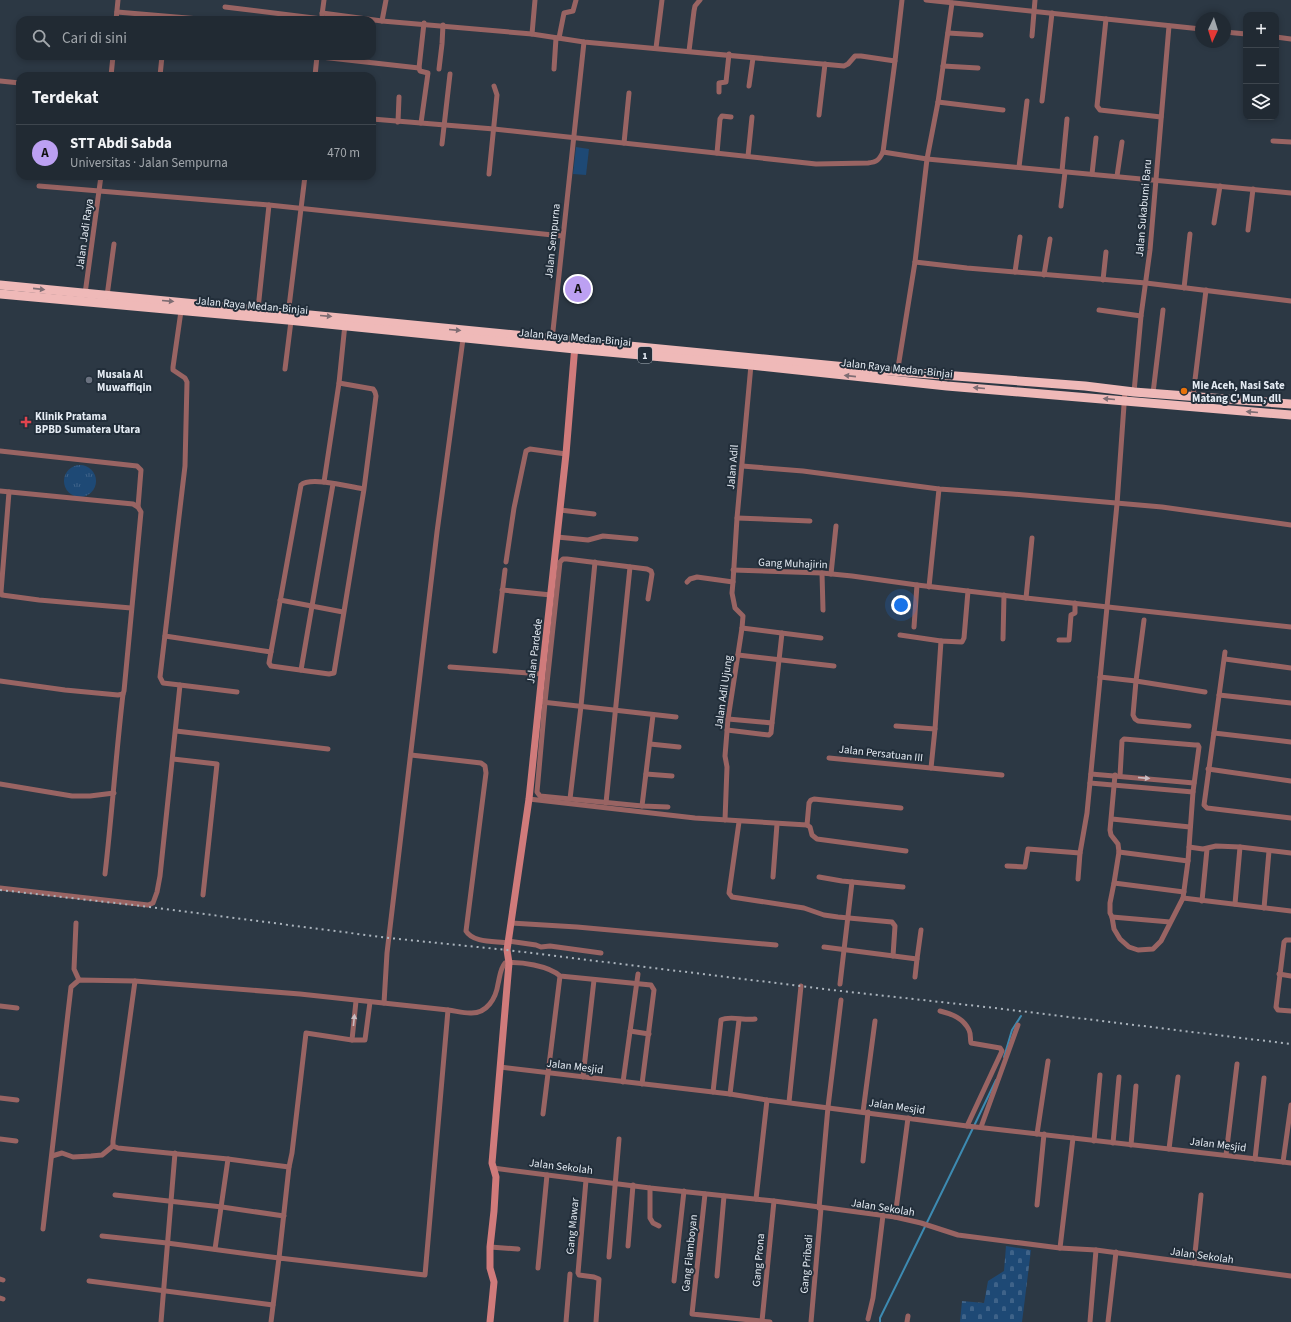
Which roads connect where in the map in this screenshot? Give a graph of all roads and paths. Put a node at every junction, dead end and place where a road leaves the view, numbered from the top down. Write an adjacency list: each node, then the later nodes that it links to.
1 (118, 0): 14 (street)
2 (324, 0): 15 (street)
3 (386, 0): 23 (street)
4 (535, 0): 30 (street)
5 (576, 0): 35 (street)
6 (662, 0): 38 (street)
7 (700, 0): 39 (street)
8 (902, 0): 46 (street)
9 (926, 0): 11 (street)
10 (1035, 0): 13 (street)
11 (952, 3): 13 (street); 28 (street)
12 (225, 7): 19 (street)
13 (1033, 11): 16 (street); 33 (street)
14 (117, 12): 17 (street); 18 (street)
15 (322, 13): 20 (street)
16 (1052, 13): 21 (street); 65 (street)
17 (116, 16)
18 (164, 16)
19 (292, 16)
20 (344, 16)
21 (1106, 19): 26 (street); 71 (street)
22 (376, 20): 23 (street)
23 (382, 21): 24 (street)
24 (424, 24): 25 (street); 49 (street)
25 (443, 25): 30 (street); 50 (street)
26 (1169, 26): 27 (street); 71 (street, Jalan Sukabumi Baru)
27 (1195, 28)
28 (948, 33): 32 (street); 48 (street)
29 (1231, 33): 31 (street)
30 (532, 34): 35 (street)
31 (1243, 34)
32 (981, 35)
33 (1032, 36)
34 (1279, 37): 36 (street)
35 (557, 38): 37 (street); 52 (street)
36 (1291, 39)
37 (584, 42): 38 (street); 78 (street, Jalan Sempurna)
38 (656, 48): 39 (street)
39 (689, 51): 40 (street)
40 (729, 54): 41 (street); 61 (street)
41 (753, 58): 47 (street); 60 (street)
42 (113, 60): 53 (street)
43 (162, 60): 54 (street)
44 (315, 60): 55 (street)
45 (350, 60): 49 (street)
46 (895, 61): 47 (street); 85 (street)
47 (825, 64): 68 (street)
48 (943, 66): 51 (street); 66 (street)
49 (419, 68): 75 (street)
50 (439, 68)
51 (978, 68)
52 (554, 70)
53 (111, 72)
54 (160, 72)
55 (315, 72)
56 (450, 74): 76 (street)
57 (0, 81): 58 (street)
58 (16, 82)
59 (494, 86): 77 (street)
60 (749, 86)
61 (719, 92)
62 (629, 93): 83 (street)
63 (400, 97): 74 (street)
64 (1027, 101): 89 (street)
65 (1042, 101)
66 (938, 102): 67 (street); 88 (street)
67 (1003, 110)
68 (819, 115)
69 (731, 117): 86 (street)
70 (752, 117): 87 (street)
71 (1161, 117): 96 (street, Jalan Sukabumi Baru)
72 (376, 119): 74 (street)
73 (1067, 119): 90 (street)
74 (398, 122): 75 (street)
75 (422, 123): 76 (street)
76 (444, 125): 77 (street); 84 (street)
77 (494, 129): 78 (street); 91 (street)
78 (574, 138): 83 (street); 108 (street, Jalan Sempurna)
79 (1096, 138): 92 (street)
80 (1273, 140): 82 (street)
81 (1122, 142): 93 (street)
82 (1291, 142)
83 (624, 143): 86 (street)
84 (442, 144)
85 (883, 152): 87 (street); 88 (street)
86 (717, 153): 87 (street)
87 (748, 156)
88 (927, 159): 89 (street); 113 (street)
89 (1020, 167): 90 (street)
90 (1064, 172): 92 (street); 103 (street)
91 (488, 174)
92 (1092, 174): 93 (street)
93 (1117, 176): 96 (street)
94 (100, 180): 100 (street, Jalan Jadi Raya)
95 (304, 180): 104 (street)
96 (1156, 180): 98 (street); 117 (street, Jalan Sukabumi Baru)
97 (39, 186): 100 (street)
98 (1220, 186): 99 (street); 105 (street)
99 (1253, 189): 101 (street); 106 (street)
100 (99, 191): 102 (street); 122 (street, Jalan Jadi Raya)
101 (1291, 193)
102 (269, 205): 104 (street); 125 (street)
103 (1061, 206)
104 (301, 208): 108 (street); 130 (street)
105 (1214, 223)
106 (1248, 230)
107 (1190, 234): 119 (street)
108 (562, 236): 133 (street, Jalan Sempurna)
109 (1020, 237): 114 (street)
110 (1050, 239): 115 (street)
111 (114, 244): 123 (street)
112 (1106, 252): 116 (street)
113 (915, 262): 114 (street); 137 (street)
114 (1015, 272): 115 (street)
115 (1044, 275): 116 (street)
116 (1103, 280): 117 (street)
117 (1146, 283): 119 (street); 129 (street, Jalan Sukabumi Baru)
118 (0, 286): 122 (highway, Jalan Raya Medan-Binjai / 1, one-way to 122)
119 (1184, 288): 120 (street)
120 (1206, 290): 124 (street); 143 (street)
121 (0, 294): 128 (highway, Jalan Raya Medan-Binjai / 1)
122 (85, 294): 123 (highway, Jalan Raya Medan-Binjai / 1)
123 (107, 296): 125 (highway, Jalan Raya Medan-Binjai / 1, one-way to 125)
124 (1291, 301)
125 (258, 310): 130 (highway, Jalan Raya Medan-Binjai / 1)
126 (1099, 310): 129 (street)
127 (1163, 310): 142 (street)
128 (181, 311): 130 (highway, Jalan Raya Medan-Binjai / 1); 197 (street)
129 (1142, 316): 141 (street, Jalan Sukabumi Baru)
130 (289, 318): 131 (highway, Jalan Raya Medan-Binjai / 1); 136 (street)
131 (346, 322): 132 (highway, Jalan Raya Medan-Binjai / 1); 133 (highway, Jalan Raya Medan-Binjai / 1, one-way to 133); 139 (street)
132 (463, 338): 133 (highway, Jalan Raya Medan-Binjai / 1); 239 (street)
133 (552, 342): 134 (highway, Jalan Raya Medan-Binjai / 1)
134 (575, 345): 135 (highway, Jalan Raya Medan-Binjai / 1); 137 (highway, Jalan Raya Medan-Binjai / 1); 148 (street, Jalan Pardede)
135 (751, 364): 137 (highway, Jalan Raya Medan-Binjai / 1, one-way to 135); 149 (street, Jalan Adil)
136 (285, 369)
137 (897, 376): 138 (highway, Jalan Raya Medan-Binjai / 1); 140 (highway, Jalan Raya Medan-Binjai / 1)
138 (957, 376): 140 (highway); 141 (highway, Jalan Raya Medan-Binjai / 1)
139 (339, 383): 150 (street); 152 (street)
140 (956, 386): 144 (highway, Jalan Raya Medan-Binjai / 1, one-way to 140)
141 (1130, 391): 142 (highway, Jalan Raya Medan-Binjai / 1); 144 (street, Jalan Sukabumi Baru)
142 (1153, 393): 143 (highway, Jalan Raya Medan-Binjai / 1)
143 (1193, 396): 145 (highway, Jalan Raya Medan-Binjai / 1)
144 (1124, 401): 146 (highway, Jalan Raya Medan-Binjai / 1, one-way to 144); 156 (street, Jalan Sukabumi Baru)
145 (1291, 404)
146 (1291, 415)
147 (0, 450): 157 (street)
148 (566, 454): 158 (street, Jalan Pardede); 167 (street)
149 (742, 466): 153 (street); 160 (street, Jalan Adil)
150 (324, 482): 151 (street); 184 (street)
151 (333, 484): 152 (street); 186 (street)
152 (364, 489): 190 (street)
153 (939, 489): 156 (street); 177 (street)
154 (0, 491): 155 (street)
155 (9, 492): 157 (street); 188 (street)
156 (1118, 504): 162 (street); 187 (street, Jalan Sukabumi Baru)
157 (138, 507): 188 (street)
158 (560, 510): 159 (street); 164 (street, Jalan Pardede)
159 (594, 514)
160 (737, 518): 161 (street); 171 (street, Jalan Adil)
161 (810, 520)
162 (1291, 525)
163 (836, 526): 173 (street)
164 (557, 536): 166 (street); 180 (street, Jalan Pardede)
165 (1032, 538): 182 (street)
166 (636, 539)
167 (506, 562)
168 (595, 562): 169 (street); 221 (street); 223 (street)
169 (630, 566): 183 (street); 224 (street)
170 (505, 570): 178 (street)
171 (733, 570): 172 (street, Gang Muhajirin); 175 (street, Jalan Adil Ujung)
172 (822, 573): 173 (street, Gang Muhajirin); 189 (street)
173 (831, 574): 176 (street, Gang Muhajirin)
174 (687, 582): 175 (street)
175 (732, 582): 194 (street, Jalan Adil Ujung)
176 (917, 585): 177 (street, Gang Muhajirin); 192 (street)
177 (929, 586): 179 (street, Gang Muhajirin)
178 (502, 590): 180 (street); 202 (street)
179 (968, 591): 181 (street, Gang Muhajirin); 201 (street)
180 (551, 595): 212 (street, Jalan Pardede)
181 (1004, 595): 182 (street, Gang Muhajirin); 199 (street)
182 (1026, 598): 185 (street, Gang Muhajirin)
183 (648, 599)
184 (280, 600): 186 (street); 203 (street)
185 (1075, 603): 187 (street, Gang Muhajirin); 200 (street)
186 (312, 606): 190 (street); 211 (street)
187 (1106, 606): 193 (street, Gang Muhajirin); 213 (street, Jalan Sukabumi Baru)
188 (131, 608): 219 (street)
189 (824, 610)
190 (343, 612): 211 (street)
191 (1144, 620): 215 (street)
192 (914, 627)
193 (1291, 627)
194 (742, 628): 195 (street); 205 (street, Jalan Adil Ujung)
195 (782, 633): 198 (street); 206 (street)
196 (900, 635): 201 (street)
197 (165, 636): 203 (street); 216 (street)
198 (821, 638)
199 (1003, 639)
200 (1059, 640)
201 (940, 641): 231 (street)
202 (494, 651)
203 (271, 652): 211 (street)
204 (1225, 652): 207 (street)
205 (738, 655): 206 (street); 227 (street, Jalan Adil Ujung)
206 (780, 659): 208 (street); 228 (street)
207 (1225, 659): 210 (street); 220 (street)
208 (834, 666)
209 (450, 667): 212 (street)
210 (1291, 668)
211 (302, 670)
212 (542, 674): 221 (street, Jalan Pardede)
213 (1100, 677): 215 (street); 245 (street, Jalan Sukabumi Baru)
214 (0, 681): 219 (street)
215 (1136, 681): 218 (street); 230 (street)
216 (180, 685): 217 (street); 232 (street)
217 (237, 692)
218 (1205, 692)
219 (123, 694): 255 (street)
220 (1219, 695): 222 (street); 234 (street)
221 (542, 702): 223 (street); 256 (street, Jalan Pardede); 257 (street)
222 (1291, 703)
223 (581, 706): 224 (street); 257 (street)
224 (616, 710): 225 (street); 258 (street)
225 (653, 715): 226 (street); 236 (street)
226 (676, 717)
227 (728, 719): 228 (street); 233 (street, Jalan Adil Ujung)
228 (772, 723): 233 (street)
229 (896, 726): 231 (street)
230 (1189, 726)
231 (935, 729): 242 (street)
232 (176, 730): 238 (street); 241 (street)
233 (727, 730): 264 (street, Jalan Adil Ujung)
234 (1214, 734): 235 (street); 243 (street)
235 (1291, 742)
236 (650, 744): 237 (street); 244 (street)
237 (679, 747)
238 (328, 748)
239 (411, 755): 301 (street); 323 (street)
240 (829, 758): 242 (street, Jalan Persatuan III)
241 (172, 759): 286 (street); 288 (street)
242 (931, 768): 246 (street, Jalan Persatuan III)
243 (1208, 769): 249 (street); 262 (street)
244 (646, 774): 247 (street); 259 (street)
245 (1091, 774): 248 (street); 250 (street, Jalan Sukabumi Baru)
246 (1002, 775)
247 (672, 776)
248 (1118, 776): 251 (street, one-way to 251); 251 (street); 253 (street)
249 (1291, 781)
250 (1090, 782): 253 (street); 275 (street, Jalan Sukabumi Baru)
251 (1194, 783): 254 (street)
252 (0, 784): 255 (street)
253 (1114, 784): 254 (street); 263 (street)
254 (1193, 792): 268 (street)
255 (114, 793): 279 (street)
256 (529, 799): 264 (street); 298 (street, Jalan Pardede)
257 (570, 799): 258 (street)
258 (606, 803): 259 (street)
259 (642, 806): 260 (street)
260 (668, 808)
261 (901, 808): 267 (street)
262 (1291, 818)
263 (1112, 819): 268 (street); 274 (street)
264 (725, 820): 265 (street)
265 (739, 822): 266 (street); 295 (street)
266 (778, 824): 267 (street); 280 (street)
267 (807, 825): 272 (street)
268 (1190, 827): 269 (street)
269 (1189, 847): 271 (street); 277 (street)
270 (1240, 847): 271 (street); 273 (street); 291 (street)
271 (1207, 849): 290 (street)
272 (906, 851)
273 (1269, 851): 276 (street); 292 (street)
274 (1119, 852): 277 (street); 284 (street)
275 (1080, 853): 278 (street); 282 (street, Jalan Sukabumi Baru)
276 (1291, 854)
277 (1188, 861): 287 (street)
278 (1007, 866)
279 (104, 874)
280 (772, 877)
281 (819, 877): 283 (street)
282 (1078, 879)
283 (852, 882): 285 (street); 295 (street)
284 (1114, 883): 287 (street); 294 (street)
285 (903, 887)
286 (0, 888)
287 (1184, 892): 289 (street)
288 (203, 895)
289 (1183, 898): 290 (street); 297 (street)
290 (1202, 901): 291 (street)
291 (1235, 904): 292 (street)
292 (1264, 908): 293 (street)
293 (1291, 911)
294 (1112, 916): 297 (street); 297 (street)
295 (848, 918): 304 (street); 306 (street)
296 (76, 922): 314 (street)
297 (1170, 922)
298 (511, 923): 301 (street, Jalan Pardede); 302 (street)
299 (921, 930): 307 (street)
300 (1291, 940): 310 (street)
301 (508, 942): 305 (street); 308 (street, Jalan Pardede)
302 (776, 945)
303 (824, 947): 304 (street)
304 (844, 950): 306 (street); 318 (street)
305 (601, 953)
306 (893, 956): 307 (street)
307 (917, 959): 313 (street)
308 (509, 963): 311 (street); 326 (street); 338 (street, Jalan Pardede)
309 (638, 974): 317 (street)
310 (1279, 974): 312 (street); 328 (street)
311 (560, 976): 315 (street); 339 (street)
312 (1291, 976)
313 (915, 977)
314 (79, 980): 316 (street); 369 (street)
315 (594, 980): 317 (street); 341 (street)
316 (135, 981): 321 (street); 371 (street)
317 (636, 983): 333 (street); 334 (street)
318 (840, 984)
319 (801, 986): 353 (street)
320 (841, 1000): 355 (street, Gang Pribadi)
321 (356, 1001): 322 (street); 335 (street, one-way to 321)
322 (370, 1002): 323 (street); 335 (street)
323 (384, 1003): 326 (street)
324 (0, 1006): 325 (street)
325 (17, 1008)
326 (448, 1010): 415 (street)
327 (940, 1011): 359 (street)
328 (1291, 1011)
329 (755, 1019): 330 (street)
330 (739, 1020): 348 (street); 349 (street)
331 (875, 1021): 356 (street)
332 (1018, 1025): 360 (street)
333 (630, 1031): 334 (street); 345 (street)
334 (649, 1034): 346 (street)
335 (352, 1040): 382 (street)
336 (1048, 1061): 361 (street)
337 (1237, 1064): 375 (street)
338 (500, 1067): 339 (street, Jalan Mesjid); 383 (street, Jalan Pardede)
339 (547, 1073): 341 (street, Jalan Mesjid); 357 (street)
340 (1100, 1075): 367 (street)
341 (583, 1077): 345 (street, Jalan Mesjid)
342 (1119, 1077): 368 (street)
343 (1178, 1077): 372 (street)
344 (1264, 1078): 377 (street)
345 (623, 1082): 346 (street, Jalan Mesjid)
346 (642, 1084): 348 (street, Jalan Mesjid)
347 (1136, 1086): 370 (street)
348 (713, 1092): 349 (street, Jalan Mesjid)
349 (730, 1094): 352 (street, Jalan Mesjid)
350 (0, 1098): 351 (street)
351 (17, 1100)
352 (767, 1100): 353 (street, Jalan Mesjid); 394 (street)
353 (789, 1102): 355 (street, Jalan Mesjid)
354 (1290, 1105): 380 (street)
355 (828, 1107): 356 (street, Jalan Mesjid); 399 (street, Gang Pribadi)
356 (866, 1112): 358 (street, Jalan Mesjid); 379 (street)
357 (543, 1114)
358 (908, 1118): 359 (street, Jalan Mesjid); 402 (street)
359 (969, 1126): 360 (street, Jalan Mesjid)
360 (979, 1127): 361 (street, Jalan Mesjid)
361 (1037, 1134): 362 (street, Jalan Mesjid)
362 (1044, 1134): 363 (street, Jalan Mesjid); 397 (street)
363 (1073, 1138): 367 (street, Jalan Mesjid); 409 (street)
364 (0, 1139): 366 (street)
365 (619, 1139): 386 (street)
366 (16, 1141)
367 (1094, 1141): 368 (street, Jalan Mesjid)
368 (1113, 1143): 370 (street, Jalan Mesjid)
369 (54, 1144): 373 (street); 376 (street)
370 (1131, 1145): 372 (street, Jalan Mesjid)
371 (113, 1146): 373 (street); 374 (street)
372 (1169, 1149): 375 (street, Jalan Mesjid)
373 (62, 1153): 376 (street)
374 (175, 1153): 378 (street); 395 (street)
375 (1226, 1155): 377 (street, Jalan Mesjid)
376 (52, 1156): 404 (street)
377 (1255, 1158): 380 (street, Jalan Mesjid)
378 (228, 1159): 382 (street); 398 (street)
379 (863, 1161)
380 (1284, 1162): 381 (street, Jalan Mesjid)
381 (1291, 1163)
382 (289, 1167): 401 (street)
383 (493, 1168): 384 (street, Jalan Sekolah); 408 (street, Jalan Pardede)
384 (547, 1175): 385 (street, Jalan Sekolah); 417 (street)
385 (586, 1180): 386 (street, Jalan Sekolah); 433 (street, Gang Mawar)
386 (616, 1183): 387 (street, Jalan Sekolah); 414 (street)
387 (633, 1185): 388 (street, Jalan Sekolah); 407 (street)
388 (650, 1188): 389 (street, Jalan Sekolah); 403 (street)
389 (684, 1191): 390 (street, Jalan Sekolah); 422 (street)
390 (705, 1194): 392 (street, Jalan Sekolah); 426 (street, Gang Flamboyan)
391 (115, 1195): 395 (street)
392 (724, 1196): 394 (street, Jalan Sekolah); 419 (street)
393 (1201, 1196): 416 (street)
394 (756, 1199): 396 (street, Jalan Sekolah)
395 (171, 1201): 398 (street); 406 (street)
396 (774, 1201): 399 (street, Jalan Sekolah); 428 (street, Gang Prona)
397 (1038, 1205)
398 (222, 1207): 401 (street); 410 (street)
399 (820, 1208): 400 (street, Jalan Sekolah); 435 (street, Gang Pribadi)
400 (883, 1215): 402 (street, Jalan Sekolah); 427 (street)
401 (284, 1216): 415 (street)
402 (896, 1217): 409 (street, Jalan Sekolah)
403 (659, 1226)
404 (43, 1229)
405 (102, 1236): 406 (street)
406 (167, 1243): 410 (street); 423 (street)
407 (628, 1246)
408 (490, 1247): 411 (street); 431 (street, Jalan Pardede)
409 (1060, 1248): 412 (street, Jalan Sekolah)
410 (216, 1249): 415 (street)
411 (518, 1249)
412 (1096, 1250): 413 (street, Jalan Sekolah); 437 (street)
413 (1116, 1252): 416 (street, Jalan Sekolah); 438 (street)
414 (609, 1256)
415 (279, 1258): 424 (street)
416 (1194, 1263): 420 (street, Jalan Sekolah)
417 (538, 1268)
418 (570, 1274): 432 (street)
419 (717, 1276)
420 (1291, 1276)
421 (89, 1281): 423 (street)
422 (674, 1281)
423 (163, 1290): 424 (street); 429 (street)
424 (273, 1305): 430 (street)
425 (908, 1316): 436 (street)
426 (724, 1320): 428 (street)
427 (868, 1320)
428 (765, 1321): 434 (street)
429 (161, 1322)
430 (271, 1322)
431 (490, 1322)
432 (566, 1322)
433 (596, 1322)
434 (770, 1322)
435 (811, 1322)
436 (907, 1322)
437 (1090, 1322)
438 (1108, 1322)

